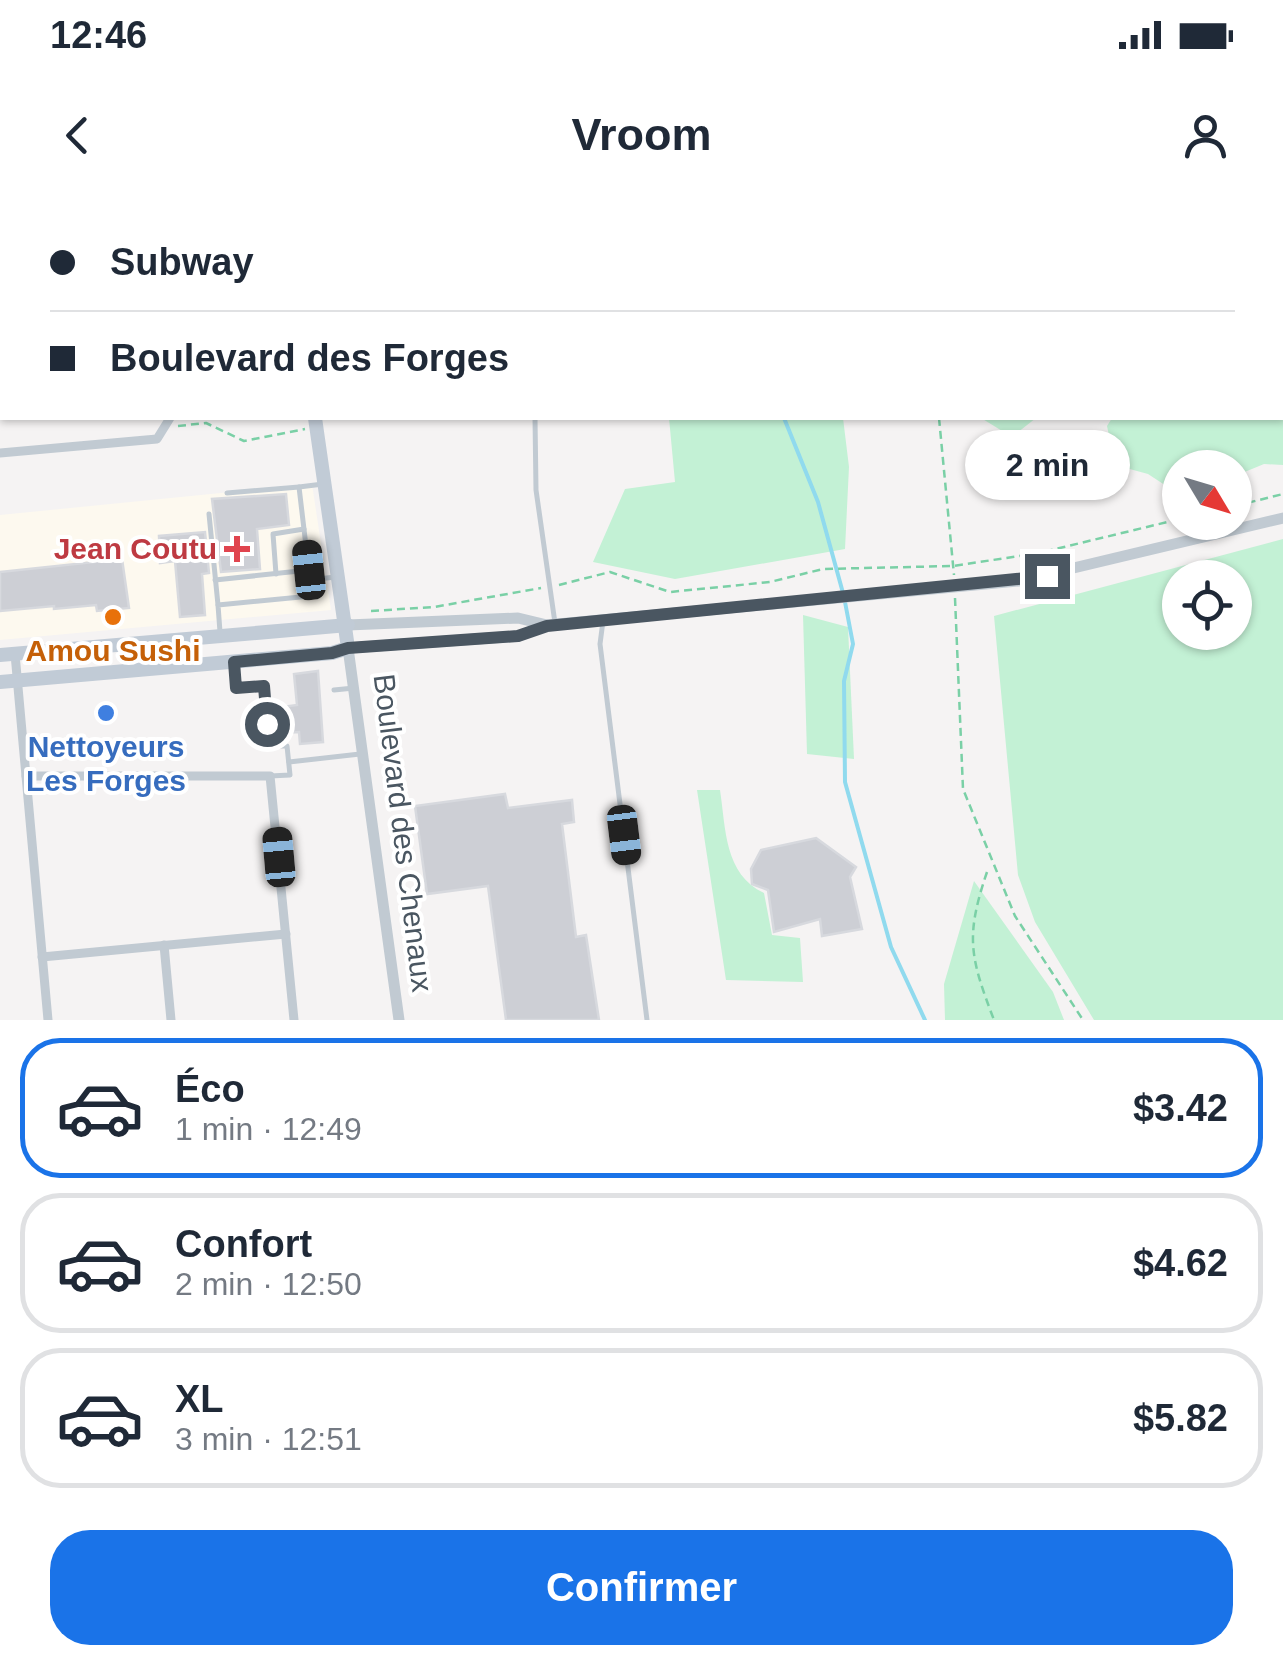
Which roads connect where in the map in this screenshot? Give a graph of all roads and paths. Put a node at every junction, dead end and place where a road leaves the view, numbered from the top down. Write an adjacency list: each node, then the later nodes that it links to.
1 (535, 420): 21 (lane)
2 (938, 420): 15 (path)
3 (169, 422): 4 (path); 5 (street)
4 (316, 422): 6 (main road, Boulevard des Chenaux)
5 (0, 453)
6 (324, 484): 7 (lane); 18 (main road, Boulevard des Chenaux)
7 (300, 487): 8 (lane); 14 (lane)
8 (227, 492)
9 (1283, 494): 10 (path)
10 (1252, 502)
11 (209, 514): 19 (lane)
12 (1283, 518): 22 (street)
13 (1162, 523): 15 (path)
14 (304, 530): 16 (lane); 17 (lane)
15 (953, 566): 21 (path); 22 (path)
16 (309, 570): 17 (lane); 20 (lane)
17 (276, 574): 19 (lane)
18 (335, 577): 20 (lane); 25 (main road, Boulevard des Chenaux)
19 (216, 580): 23 (lane)
20 (310, 580): 23 (lane)
21 (550, 587): 25 (path); 26 (lane)
22 (955, 588): 24 (street); 49 (path)
23 (218, 605): 27 (lane)
24 (603, 621): 26 (street); 47 (lane)
25 (348, 624): 26 (street); 27 (main road); 28 (main road, Boulevard des Chenaux)
26 (551, 625): 28 (street)
27 (221, 636): 29 (main road)
28 (348, 648): 30 (main road); 33 (street, Boulevard des Chenaux)
29 (8, 655): 31 (street)
30 (234, 662): 31 (main road); 36 (lane)
31 (18, 680): 32 (main road); 37 (street)
32 (0, 682)
33 (357, 688): 34 (lane); 35 (street, Boulevard des Chenaux)
34 (334, 690)
35 (365, 754): 36 (lane); 46 (street, Boulevard des Chenaux)
36 (289, 762): 38 (lane)
37 (26, 776): 38 (street); 42 (street)
38 (270, 776): 40 (street)
39 (987, 872): 48 (path)
40 (286, 934): 41 (street); 45 (street)
41 (164, 945): 42 (street); 44 (street)
42 (42, 956): 43 (street)
43 (48, 1020)
44 (171, 1020)
45 (294, 1020)
46 (399, 1020)
47 (646, 1020)
48 (994, 1020)
49 (1083, 1020)

